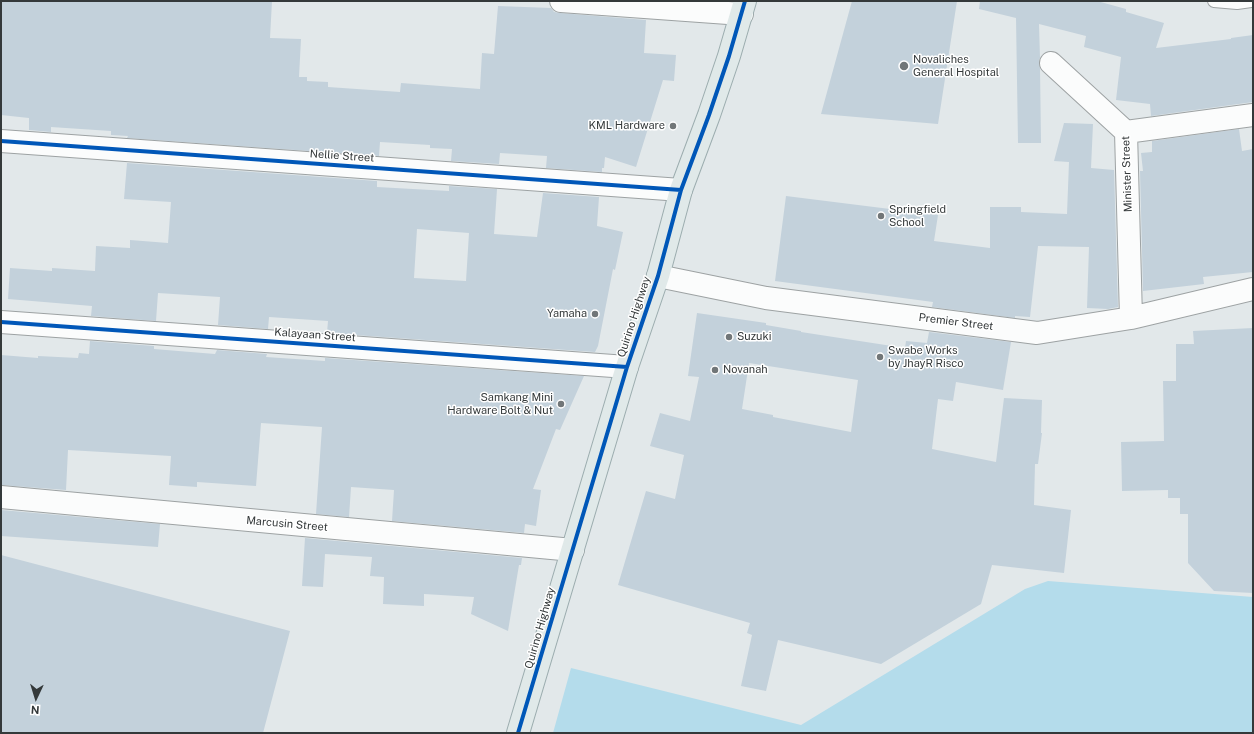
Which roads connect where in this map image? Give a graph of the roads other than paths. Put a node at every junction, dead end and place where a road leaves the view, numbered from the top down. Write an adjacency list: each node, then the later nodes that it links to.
1 (561, 1): 4 (street)
2 (1214, 1): 3 (lane)
3 (1251, 1)
4 (744, 7): 9 (main road, Quirino Highway)
5 (1051, 63): 7 (street, Minister Street)
6 (1253, 115): 7 (street)
7 (1126, 132): 12 (street, Minister Street)
8 (1, 141): 9 (street, Nellie Street)
9 (681, 190): 10 (main road, Quirino Highway)
10 (658, 276): 12 (street, Premier Street); 14 (main road, Quirino Highway)
11 (1253, 289): 12 (street, Premier Street)
12 (1131, 318)
13 (1, 322): 14 (street, Kalayaan Street)
14 (627, 367): 16 (main road, Quirino Highway)
15 (1, 497): 16 (street, Marcusin Street)
16 (573, 550): 17 (main road, Quirino Highway)
17 (518, 733)

